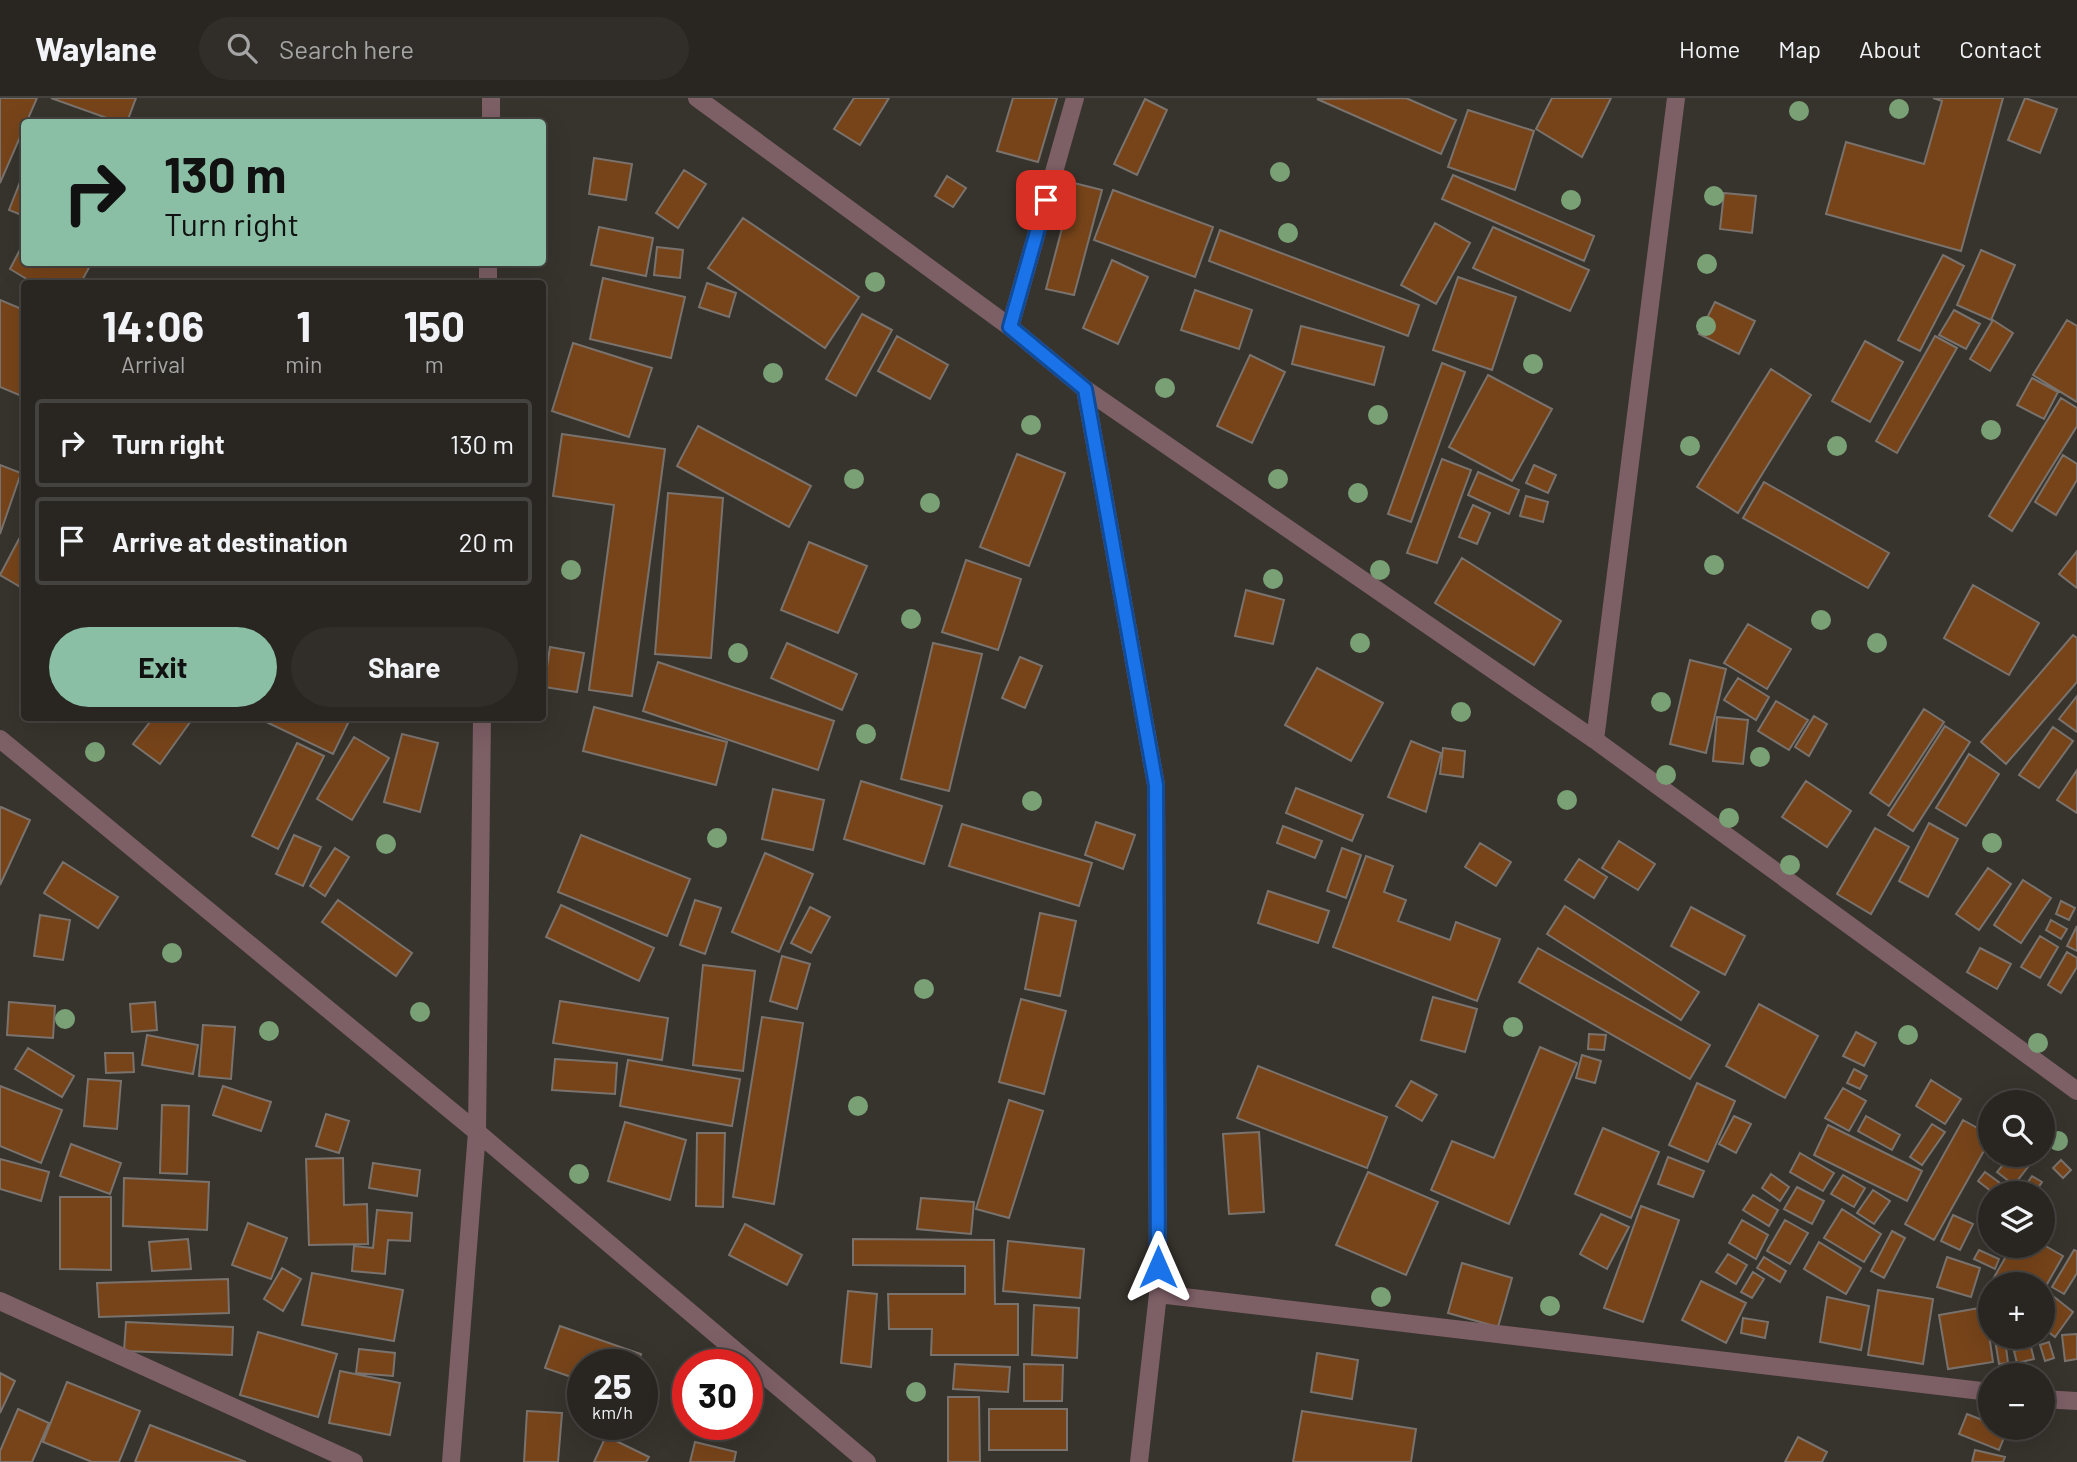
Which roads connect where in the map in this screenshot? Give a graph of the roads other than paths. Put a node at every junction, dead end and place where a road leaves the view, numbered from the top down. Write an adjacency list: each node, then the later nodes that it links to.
1 (491, 98): 5 (street)
2 (697, 98): 6 (street)
3 (1076, 98): 6 (street)
4 (1676, 98): 10 (street)
5 (491, 119)
6 (1010, 327): 7 (street)
7 (1085, 389): 10 (street); 13 (street)
8 (482, 721): 12 (street)
9 (0, 739): 12 (street)
10 (1595, 740): 11 (street)
11 (2077, 1091)
12 (478, 1132): 19 (street); 20 (street)
13 (1158, 1294): 15 (street); 21 (street)
14 (0, 1301): 18 (street)
15 (1978, 1391)
16 (2055, 1400): 17 (street)
17 (2077, 1401)
18 (354, 1462)
19 (451, 1462)
20 (867, 1462)
21 (1139, 1462)

